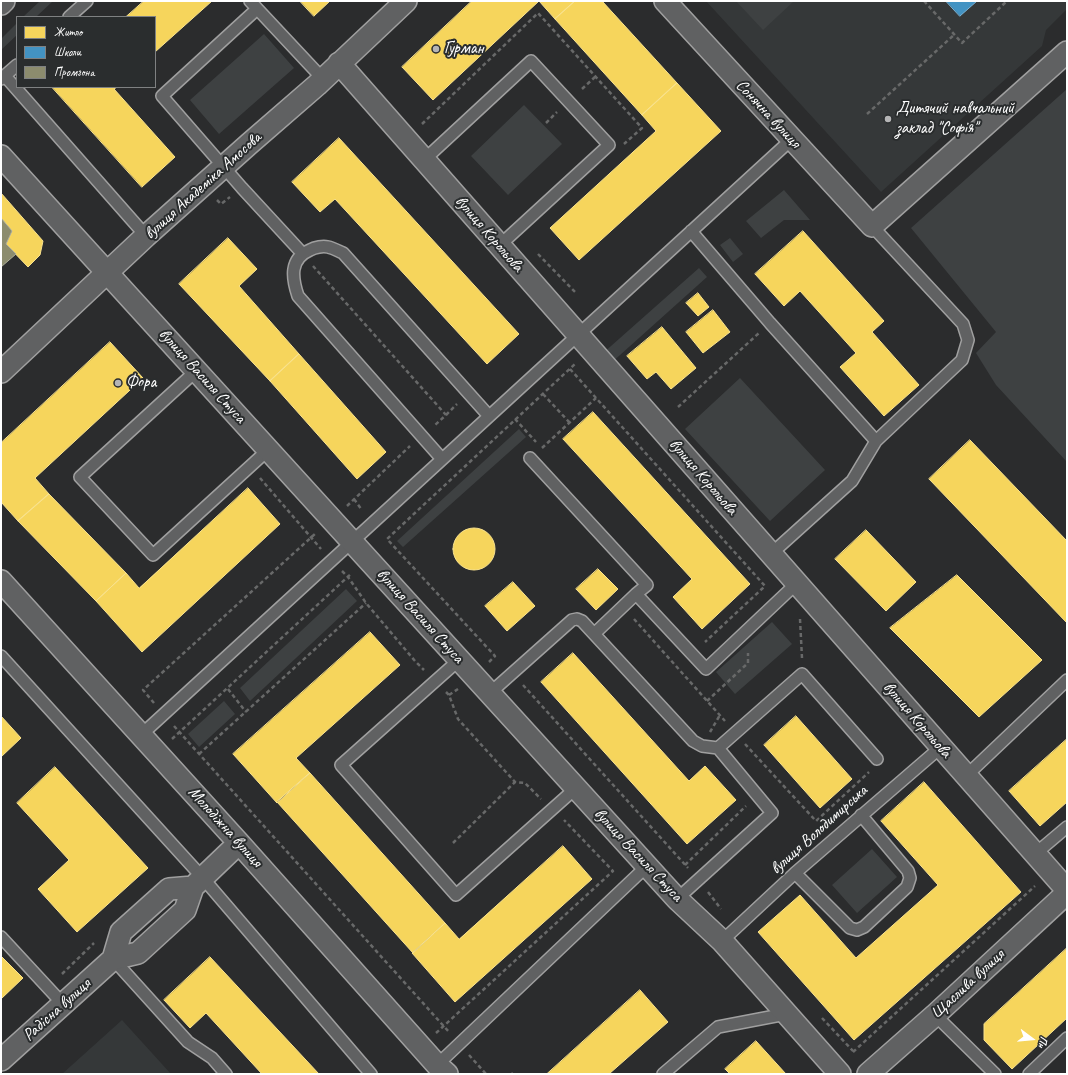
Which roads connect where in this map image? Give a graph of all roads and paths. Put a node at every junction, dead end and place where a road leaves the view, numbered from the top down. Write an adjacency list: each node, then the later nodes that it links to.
1 (4, 1): 7 (street)
2 (87, 1): 9 (lane)
3 (665, 1): 21 (street, Сонячна вулиця)
4 (924, 1): 10 (path)
5 (1007, 1): 10 (path)
6 (403, 2): 12 (street, вулиця Академіка Амосова)
7 (1, 4)
8 (254, 5): 16 (lane); 24 (lane)
9 (70, 16)
10 (955, 34): 19 (path)
11 (1067, 52): 25 (street)
12 (339, 63): 16 (street, вулиця Академіка Амосова); 23 (street, вулиця Корольова)
13 (16, 66): 15 (lane)
14 (596, 76): 17 (path)
15 (3, 78): 27 (lane)
16 (323, 79): 24 (street, вулиця Академіка Амосова)
17 (582, 90)
18 (557, 112): 20 (path)
19 (867, 114)
20 (546, 123)
21 (792, 139): 25 (street, Сонячна вулиця); 26 (lane)
22 (1, 156): 31 (street, вулиця Василя Стуса)
23 (424, 160): 28 (street, вулиця Корольова); 28 (lane)
24 (224, 167): 27 (street, вулиця Академіка Амосова); 30 (lane)
25 (872, 226): 48 (lane)
26 (691, 232): 33 (lane); 34 (lane)
27 (146, 236): 31 (street, вулиця Академіка Амосова)
28 (500, 245): 34 (street, вулиця Корольова)
29 (534, 250): 32 (path)
30 (302, 254): 43 (path); 44 (lane); 52 (lane)
31 (107, 273): 37 (street, вулиця Василя Стуса); 38 (street, вулиця Академіка Амосова)
32 (576, 293)
33 (770, 323): 42 (path); 48 (lane)
34 (578, 335): 44 (lane); 56 (street, вулиця Корольова)
35 (576, 363): 36 (path)
36 (570, 369): 39 (path); 40 (path)
37 (196, 371): 50 (street, вулиця Василя Стуса); 50 (lane)
38 (1, 372)
39 (543, 394): 45 (path); 46 (path)
40 (596, 398): 46 (path); 63 (path)
41 (458, 403): 43 (path)
42 (678, 407)
43 (446, 415): 47 (path)
44 (489, 416): 52 (lane)
45 (515, 420): 46 (path); 66 (path)
46 (570, 423)
47 (434, 427)
48 (876, 441): 56 (lane)
49 (406, 448): 54 (path)
50 (268, 450): 55 (street, вулиця Василя Стуса)
51 (530, 458): 59 (lane)
52 (442, 459): 55 (lane)
53 (258, 476): 72 (path)
54 (354, 499)
55 (352, 542): 67 (street, вулиця Василя Стуса); 78 (lane)
56 (771, 554): 58 (street, вулиця Корольова)
57 (1, 581): 78 (street, Молодіжна вулиця)
58 (797, 584): 59 (lane); 80 (street, вулиця Корольова)
59 (636, 594): 61 (lane)
60 (366, 603): 68 (path); 71 (path); 76 (path)
61 (622, 607): 62 (lane); 75 (path)
62 (594, 634): 73 (lane); 81 (lane)
63 (700, 638)
64 (747, 651): 75 (path)
65 (1, 656): 101 (lane)
66 (495, 656)
67 (459, 660): 73 (street, вулиця Василя Стуса); 88 (lane)
68 (415, 662)
69 (519, 680): 96 (path)
70 (1067, 680): 85 (lane)
71 (228, 689): 76 (path); 82 (path)
72 (143, 690)
73 (490, 693): 88 (street, вулиця Василя Стуса)
74 (449, 695): 86 (path)
75 (707, 701): 77 (path)
76 (246, 712): 82 (path)
77 (720, 715)
78 (141, 734): 93 (street, Молодіжна вулиця)
79 (745, 743): 84 (path)
80 (941, 747): 85 (street, вулиця Корольова); 90 (lane, вулиця Володимирська)
81 (718, 748): 83 (lane); 100 (lane)
82 (199, 754): 91 (path)
83 (877, 759)
84 (864, 767)
85 (966, 776): 95 (street, вулиця Корольова)
86 (515, 782): 87 (path); 94 (path)
87 (525, 783)
88 (576, 788): 97 (street, вулиця Василя Стуса)
89 (750, 802): 96 (path)
90 (861, 815): 99 (lane, вулиця Володимирська); 99 (lane)
91 (564, 820)
92 (1067, 827): 95 (lane)
93 (239, 843): 101 (street, Радісна вулиця); 116 (street, Молодіжна вулиця)
94 (454, 843)
95 (1035, 854): 98 (street, вулиця Корольова)
96 (685, 865): 100 (path)
97 (647, 866): 103 (street, вулиця Василя Стуса); 116 (lane)
98 (1051, 872): 102 (street, вулиця Корольова); 114 (path)
99 (795, 874): 104 (lane, вулиця Володимирська)
100 (698, 880): 103 (lane); 104 (path)
101 (198, 882): 107 (street, Радісна вулиця); 107 (street); 119 (lane)
102 (1067, 892): 111 (street, Щаслива вулиця)
103 (677, 899): 104 (street, вулиця Василя Стуса)
104 (729, 935): 110 (street, вулиця Василя Стуса)
105 (1, 937): 108 (lane)
106 (97, 940): 108 (path)
107 (114, 959): 109 (street, Радісна вулиця); 118 (lane)
108 (48, 988): 109 (lane)
109 (63, 1004): 115 (street, Радісна вулиця)
110 (786, 1014): 117 (street, вулиця Василя Стуса); 120 (lane)
111 (935, 1014): 121 (street, Щаслива вулиця); 122 (lane)
112 (821, 1018): 114 (path)
113 (1067, 1038): 123 (lane)
114 (853, 1051): 117 (path)
115 (1, 1060)
116 (442, 1070)
117 (837, 1071)
118 (226, 1074)
119 (371, 1074)
120 (663, 1074)
121 (868, 1074)
122 (995, 1074)
123 (1029, 1074)

